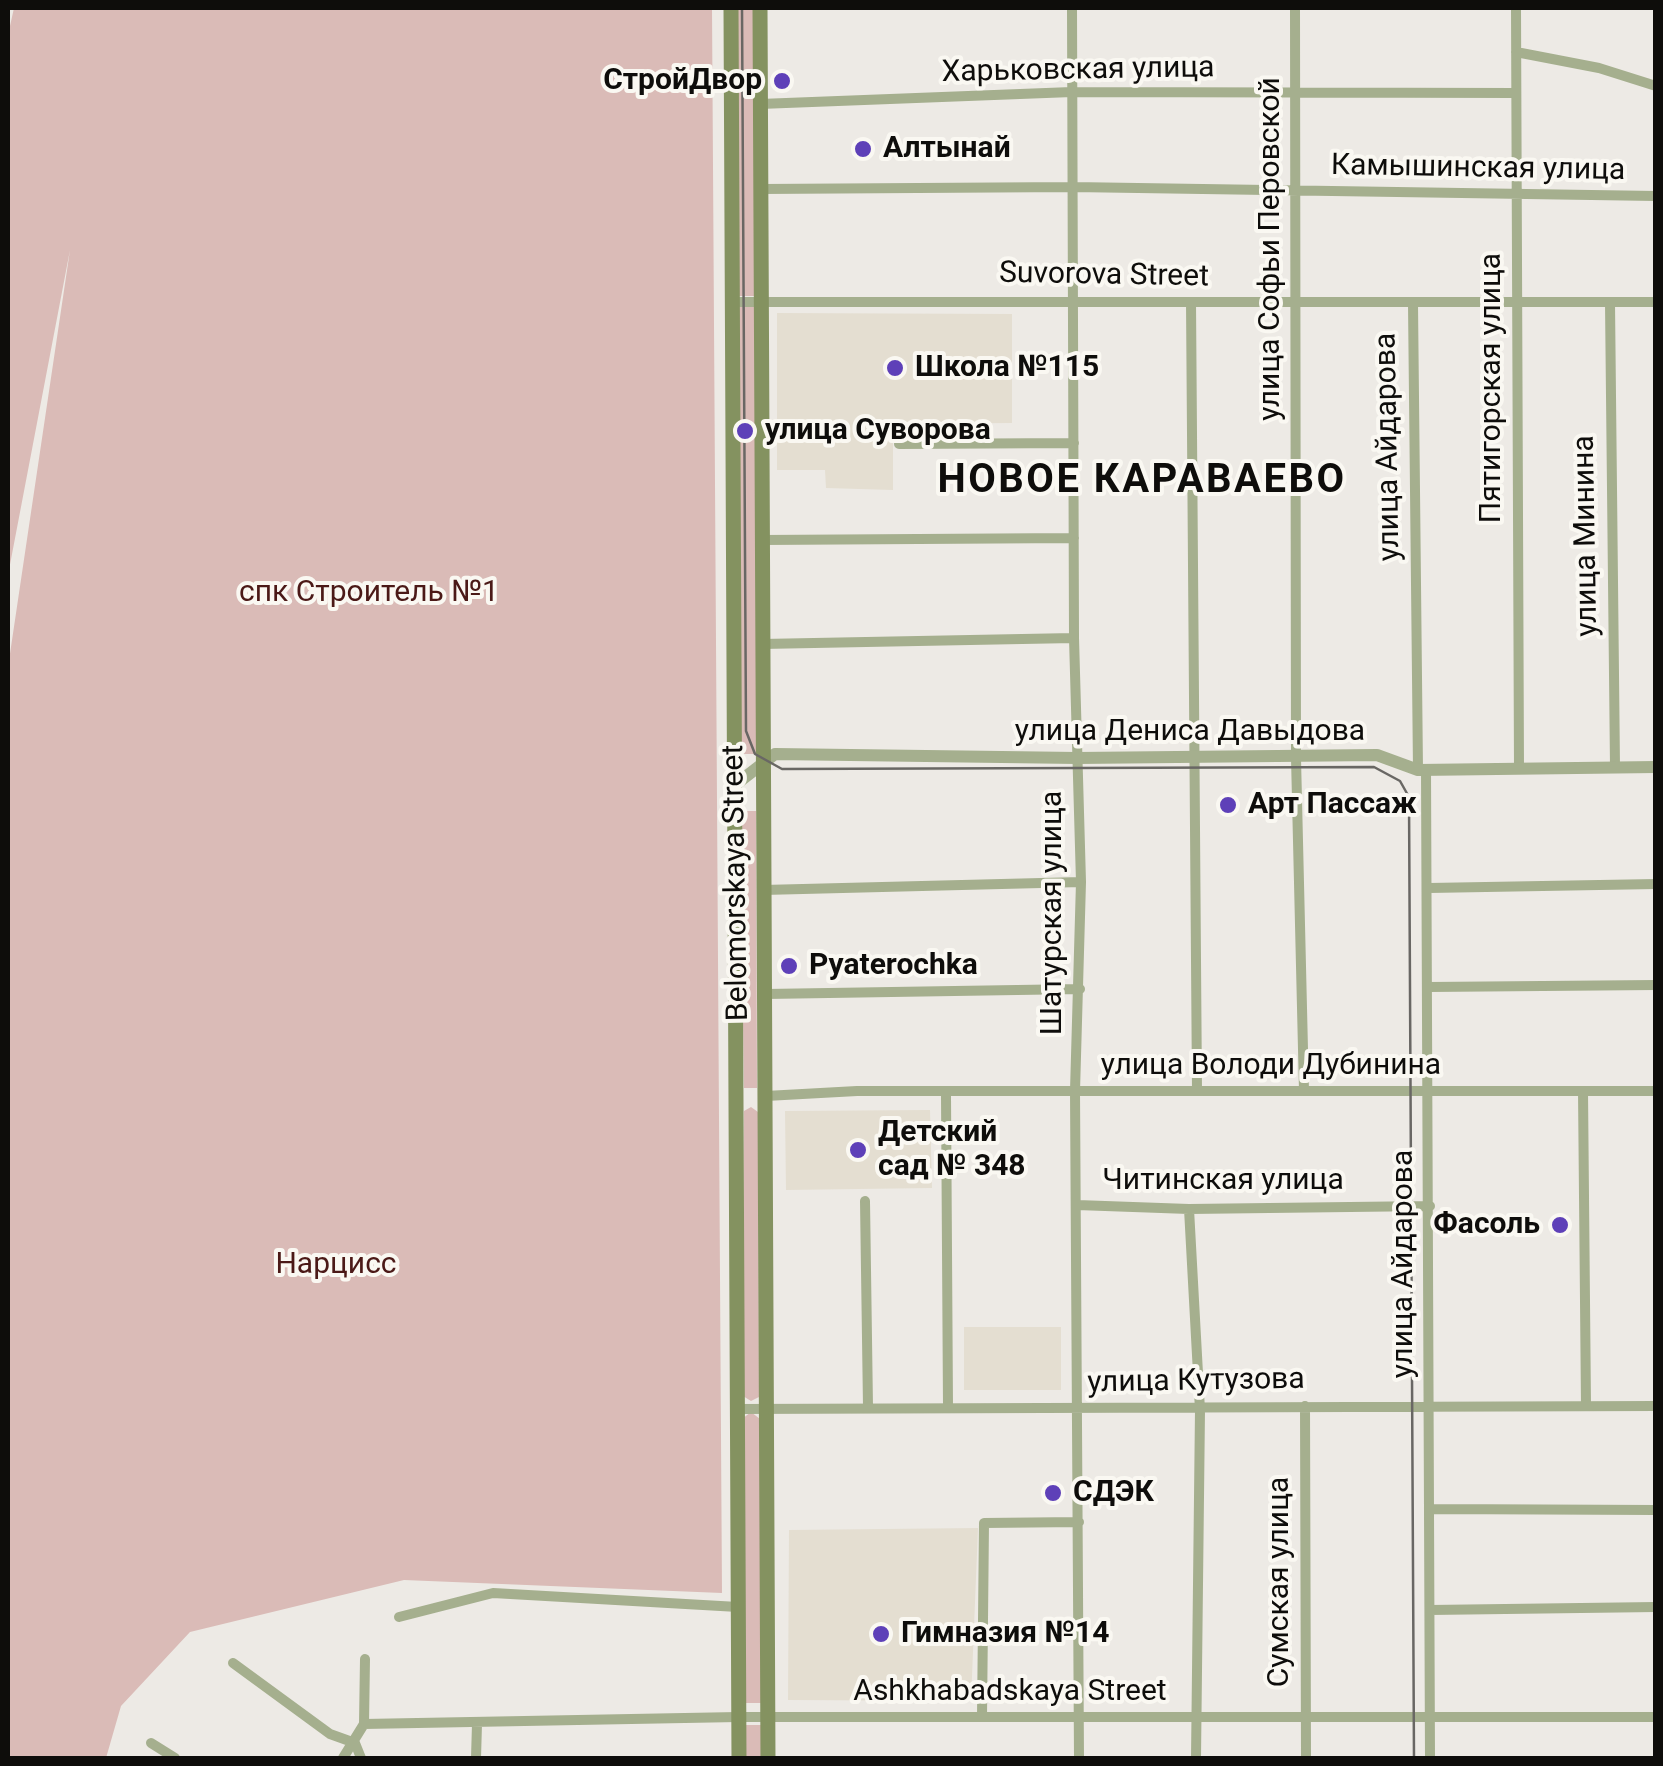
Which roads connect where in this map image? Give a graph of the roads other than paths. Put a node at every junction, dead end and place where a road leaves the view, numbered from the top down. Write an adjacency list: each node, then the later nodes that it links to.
1 (731, 8): 18 (main road, Belomorskaya Street)
2 (760, 8): 11 (main road, Belomorskaya Street)
3 (1072, 8): 8 (street, Шатурская улица)
4 (1296, 8): 10 (street, улица Софьи Перовской)
5 (1516, 8): 6 (street, Пятигорская улица)
6 (1516, 52): 7 (street); 9 (street, Пятигорская улица)
7 (1656, 86)
8 (1072, 92): 10 (street, Харьковская улица); 11 (street, Харьковская улица); 12 (street, Шатурская улица)
9 (1516, 93): 10 (street, Харьковская улица); 15 (street, Пятигорская улица)
10 (1296, 96): 14 (street, улица Софьи Перовской)
11 (760, 104): 13 (main road, Belomorskaya Street)
12 (1073, 187): 13 (street, Камышинская улица); 14 (street, Камышинская улица); 17 (street, Шатурская улица)
13 (760, 189): 19 (main road, Belomorskaya Street)
14 (1295, 192): 15 (street, Камышинская улица); 22 (street, улица Софьи Перовской)
15 (1516, 196): 16 (street, Камышинская улица); 24 (street, Пятигорская улица)
16 (1656, 196)
17 (1073, 299): 19 (street, Suvorova Street); 20 (street, Suvorova Street); 26 (street, Шатурская улица)
18 (732, 302): 19 (street, Suvorova Street); 40 (main road, Belomorskaya Street)
19 (761, 302): 29 (main road, Belomorskaya Street)
20 (1191, 302): 22 (street, Suvorova Street); 33 (street)
21 (1656, 302): 25 (street, Suvorova Street)
22 (1295, 303): 23 (street, Suvorova Street); 34 (street, улица Софьи Перовской)
23 (1413, 304): 24 (street, Suvorova Street); 39 (street, улица Айдарова)
24 (1516, 304): 25 (street, Suvorova Street); 38 (street, Пятигорская улица)
25 (1610, 304): 36 (street, улица Минина)
26 (1074, 443): 27 (street); 28 (street, Шатурская улица)
27 (899, 444)
28 (1074, 538): 29 (street); 30 (street, Шатурская улица)
29 (762, 540): 31 (main road, Belomorskaya Street)
30 (1074, 638): 31 (street); 32 (street, Шатурская улица)
31 (762, 644): 35 (main road, Belomorskaya Street)
32 (1077, 758): 33 (street, улица Дениса Давыдова); 35 (street, улица Дениса Давыдова); 41 (street, Шатурская улица)
33 (1194, 758): 34 (street, улица Дениса Давыдова); 52 (street)
34 (1296, 758): 39 (street, улица Дениса Давыдова); 49 (street, улица Софьи Перовской)
35 (763, 759): 40 (street); 44 (main road, Belomorskaya Street)
36 (1615, 767): 37 (street, улица Дениса Давыдова); 38 (street, улица Дениса Давыдова)
37 (1656, 767)
38 (1519, 769): 39 (street, улица Дениса Давыдова)
39 (1422, 770): 43 (street, улица Айдарова)
40 (734, 785): 56 (main road, Belomorskaya Street)
41 (1082, 882): 44 (street); 47 (street, Шатурская улица)
42 (1656, 884): 43 (street)
43 (1429, 888): 46 (street, улица Айдарова)
44 (763, 890): 48 (main road, Belomorskaya Street)
45 (1656, 985): 46 (street)
46 (1430, 987): 53 (street, улица Айдарова)
47 (1080, 988): 48 (street); 51 (street, Шатурская улица)
48 (766, 994): 57 (main road, Belomorskaya Street)
49 (1304, 1090): 52 (street, улица Володи Дубинина); 53 (street, улица Володи Дубинина)
50 (1583, 1090): 53 (street, улица Володи Дубинина); 54 (street, улица Володи Дубинина); 64 (street)
51 (1075, 1091): 52 (street, улица Володи Дубинина); 55 (street, улица Володи Дубинина); 59 (street, Шатурская улица)
52 (1197, 1091)
53 (1429, 1091): 60 (street, улица Айдарова)
54 (1656, 1091)
55 (946, 1094): 57 (street, улица Володи Дубинина); 66 (street)
56 (736, 1096): 57 (main road); 70 (main road, Belomorskaya Street)
57 (766, 1096): 67 (main road, Belomorskaya Street)
58 (865, 1201): 68 (street)
59 (1076, 1205): 61 (street, Читинская улица); 69 (street, Шатурская улица)
60 (1430, 1206): 61 (street, Читинская улица); 62 (street, улица Айдарова)
61 (1189, 1209): 71 (street)
62 (1429, 1405): 63 (street, улица Кутузова); 64 (street, улица Кутузова); 72 (street, улица Айдарова)
63 (1305, 1406): 71 (street, улица Кутузова); 87 (street, Сумская улица)
64 (1586, 1406): 65 (street, улица Кутузова)
65 (1656, 1406)
66 (948, 1407): 68 (street, улица Кутузова); 69 (street, улица Кутузова)
67 (765, 1408): 68 (street, улица Кутузова); 70 (street, улица Кутузова); 83 (main road, Belomorskaya Street)
68 (868, 1408)
69 (1078, 1408): 71 (street, улица Кутузова); 74 (street, Шатурская улица)
70 (737, 1409): 75 (main road, Belomorskaya Street)
71 (1200, 1410): 86 (street)
72 (1430, 1510): 73 (street); 77 (street, улица Айдарова)
73 (1656, 1510)
74 (1079, 1522): 84 (street); 85 (street, Шатурская улица)
75 (738, 1607): 78 (street); 82 (main road, Belomorskaya Street)
76 (1656, 1607): 77 (street)
77 (1430, 1610): 88 (street, улица Айдарова)
78 (399, 1618)
79 (366, 1659): 89 (street)
80 (233, 1663): 92 (street)
81 (1656, 1716): 88 (street, Ashkhabadskaya Street)
82 (738, 1717): 83 (street, Ashkhabadskaya Street); 90 (street, Ashkhabadskaya Street); 97 (main road, Belomorskaya Street)
83 (768, 1717): 84 (street, Ashkhabadskaya Street); 98 (main road, Belomorskaya Street)
84 (982, 1717): 85 (street, Ashkhabadskaya Street)
85 (1079, 1717): 86 (street, Ashkhabadskaya Street); 99 (street, Шатурская улица)
86 (1196, 1717): 87 (street, Ashkhabadskaya Street); 100 (street)
87 (1306, 1717): 88 (street, Ashkhabadskaya Street); 101 (street, Сумская улица)
88 (1430, 1717): 102 (street, улица Айдарова)
89 (364, 1724): 90 (street, Ashkhabadskaya Street); 92 (street)
90 (477, 1724): 96 (street)
91 (151, 1742): 93 (street)
92 (354, 1743): 94 (street); 95 (street)
93 (175, 1758)
94 (343, 1758)
95 (361, 1758)
96 (476, 1758)
97 (739, 1758)
98 (768, 1758)
99 (1079, 1758)
100 (1196, 1758)
101 (1306, 1758)
102 (1430, 1758)

